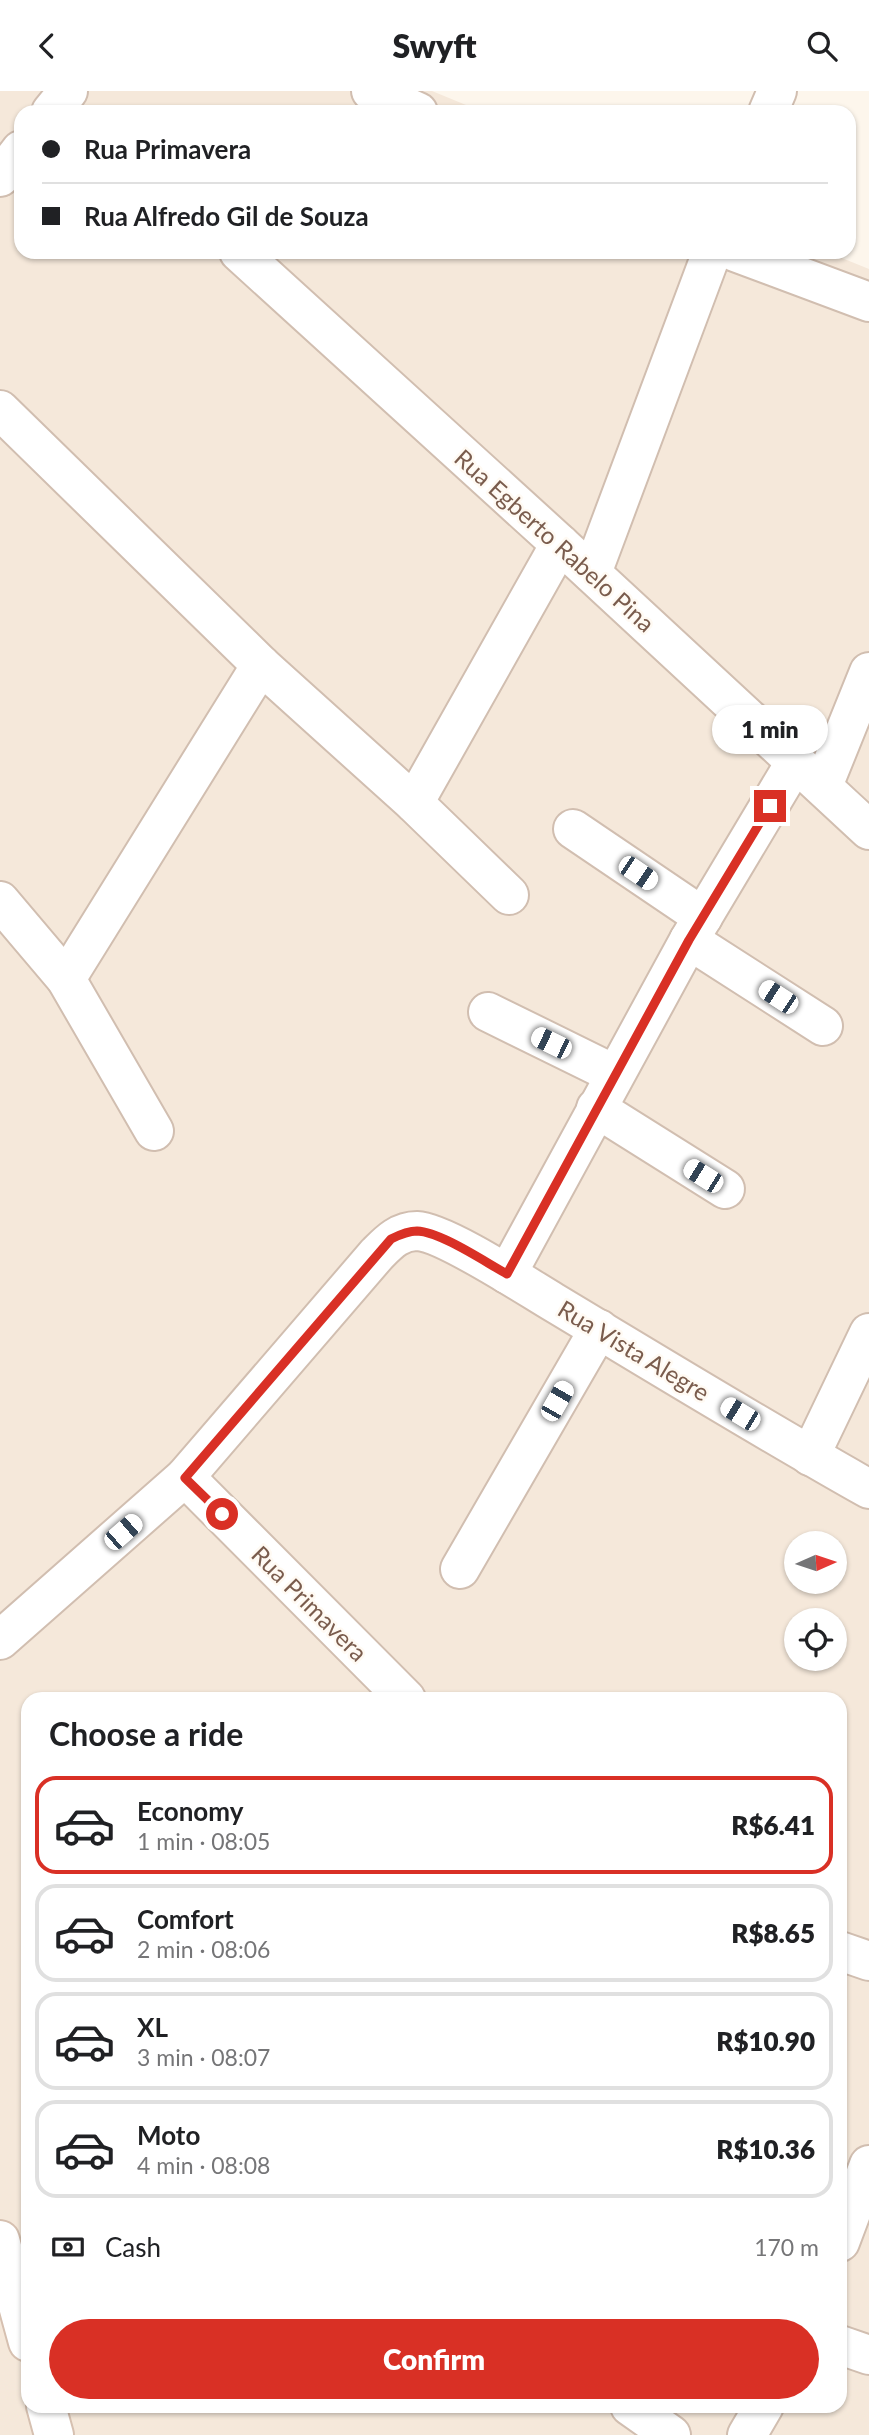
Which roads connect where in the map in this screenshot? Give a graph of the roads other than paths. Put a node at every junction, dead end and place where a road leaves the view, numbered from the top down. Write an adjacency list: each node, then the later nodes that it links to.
1 (371, 91): 2 (street)
2 (402, 105)
3 (14, 159): 4 (street)
4 (0, 177)
5 (247, 259): 10 (street, Rua Egberto Rabelo Pina)
6 (709, 259): 11 (street)
7 (754, 259): 8 (street)
8 (869, 302)
9 (0, 410): 12 (street)
10 (560, 544): 11 (street, Rua Egberto Rabelo Pina); 15 (street)
11 (592, 573): 14 (street, Rua Egberto Rabelo Pina)
12 (261, 665): 15 (street); 21 (street)
13 (869, 672): 14 (street)
14 (810, 773): 17 (street, Rua Egberto Rabelo Pina); 20 (street)
15 (414, 803): 18 (street)
16 (573, 829): 20 (street)
17 (869, 830)
18 (509, 895)
19 (0, 901): 21 (street)
20 (696, 929): 23 (street); 24 (street)
21 (66, 979): 26 (street)
22 (488, 1012): 24 (street)
23 (823, 1026)
24 (614, 1074): 25 (street)
25 (596, 1108): 27 (street); 28 (street)
26 (154, 1131)
27 (725, 1189)
28 (507, 1274): 29 (street, Rua Vista Alegre); 32 (street, Rua Vista Alegre)
29 (599, 1329): 31 (street, Rua Vista Alegre); 34 (street)
30 (869, 1333): 31 (street)
31 (810, 1456): 33 (street, Rua Vista Alegre)
32 (185, 1478): 35 (street); 36 (street, Rua Primavera)
33 (869, 1489)
34 (460, 1569)
35 (0, 1640)
36 (400, 1692)
37 (847, 1953): 38 (street)
38 (869, 1961)
39 (869, 2165): 40 (street)
40 (847, 2223)
41 (0, 2240): 42 (street)
42 (21, 2316)
43 (847, 2347): 44 (street)
44 (869, 2355)
45 (48, 2413): 48 (street)
46 (640, 2413): 49 (street)
47 (760, 2413): 50 (street)
48 (54, 2435)
49 (671, 2435)
50 (747, 2435)

